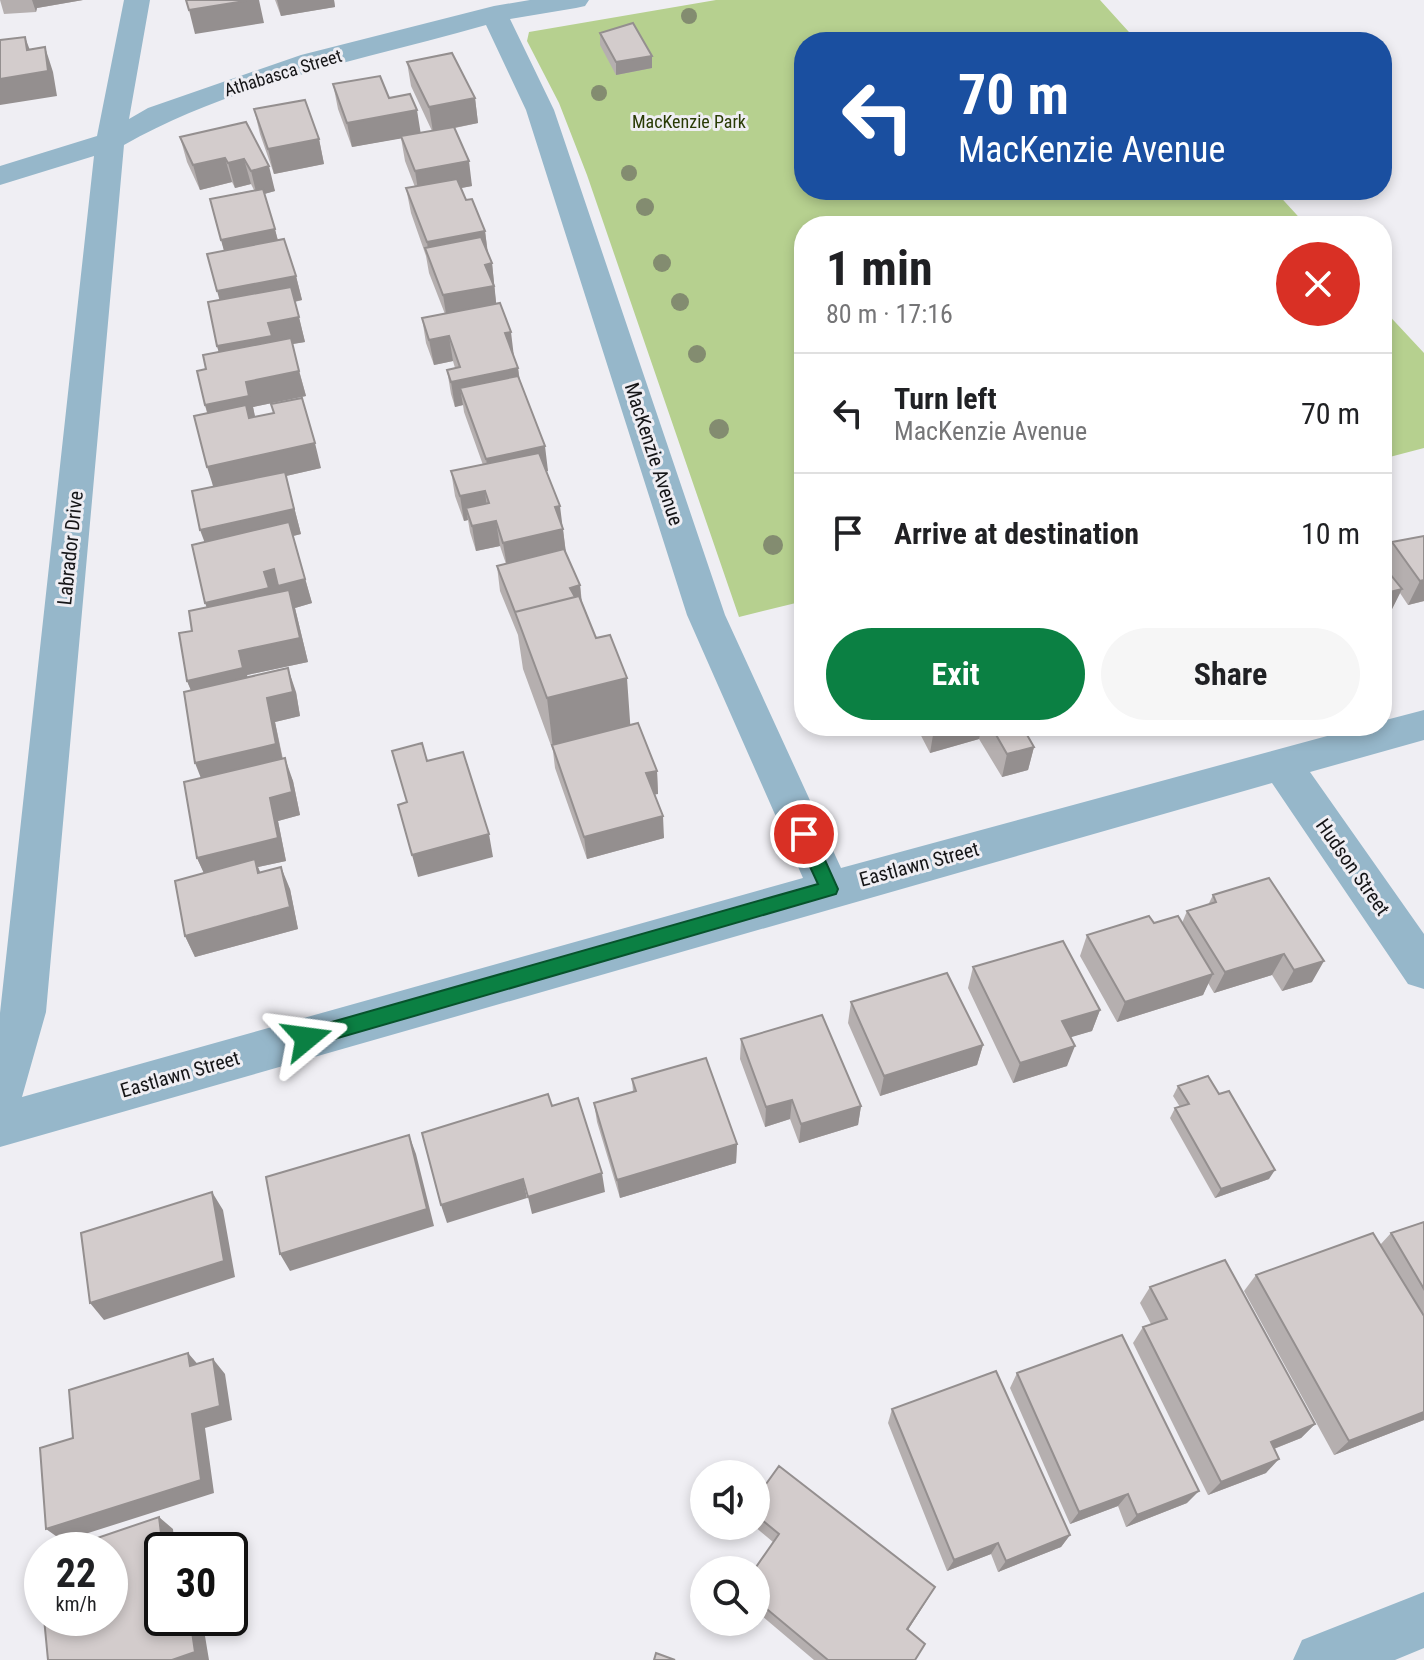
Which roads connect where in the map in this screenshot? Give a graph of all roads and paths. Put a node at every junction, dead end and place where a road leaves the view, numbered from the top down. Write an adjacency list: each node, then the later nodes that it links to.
1 (137, 0): 4 (street, Labrador Drive)
2 (576, 0): 3 (street, Athabasca Street)
3 (494, 14): 4 (street, Athabasca Street); 10 (street, MacKenzie Avenue)
4 (110, 141): 5 (street, Athabasca Street); 12 (street, Labrador Drive)
5 (0, 176)
6 (1424, 725): 7 (street, Eastlawn Street)
7 (1392, 734)
8 (1385, 736): 9 (street, Eastlawn Street)
9 (1282, 765): 10 (street, Eastlawn Street); 11 (street, Hudson Street)
10 (829, 889): 13 (street, Eastlawn Street)
11 (1424, 970)
12 (0, 1094)
13 (0, 1125)
14 (1424, 1620): 15 (street)
15 (1322, 1660)

